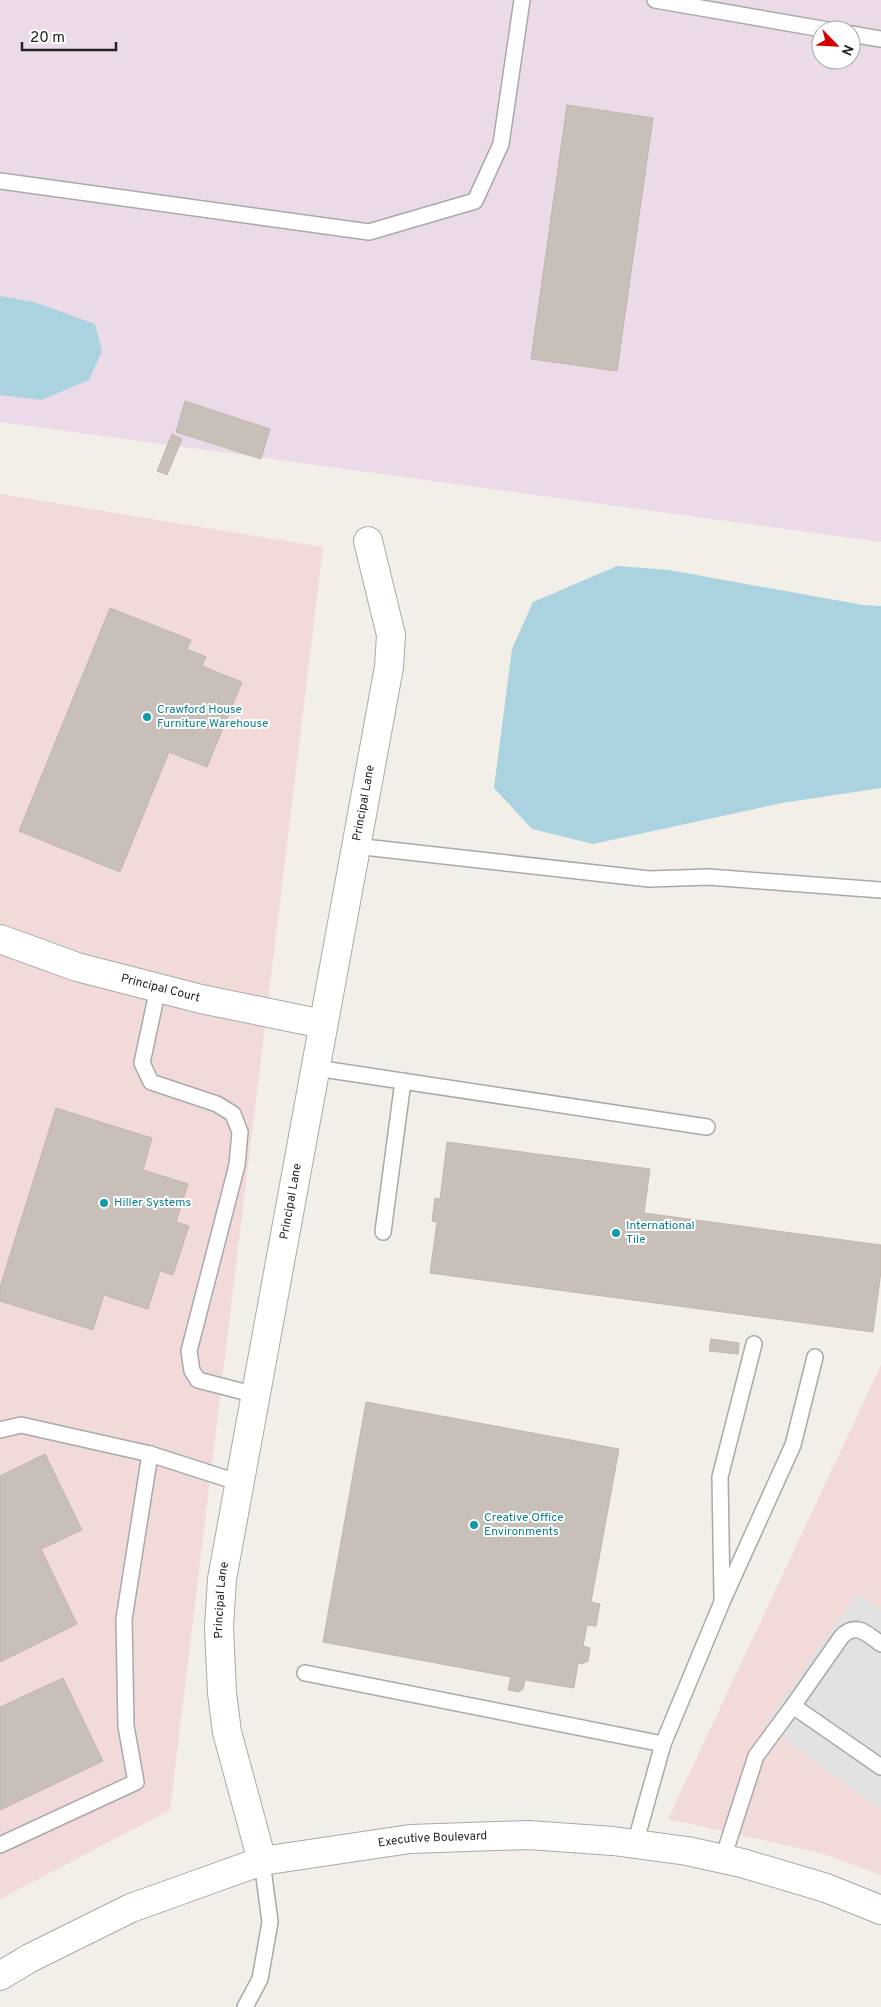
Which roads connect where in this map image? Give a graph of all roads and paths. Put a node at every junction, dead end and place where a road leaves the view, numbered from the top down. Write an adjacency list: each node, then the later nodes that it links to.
1 (522, 0): 6 (lane)
2 (655, 0): 3 (lane)
3 (811, 27)
4 (861, 36): 5 (lane)
5 (881, 39)
6 (0, 180)
7 (368, 541): 8 (street, Principal Lane)
8 (355, 846): 9 (lane); 12 (street, Principal Lane)
9 (881, 890)
10 (0, 939): 11 (street, Principal Court)
11 (158, 988): 12 (street, Principal Court); 19 (lane)
12 (323, 1024): 13 (street, Principal Lane)
13 (316, 1068): 14 (lane); 19 (street, Principal Lane)
14 (403, 1081): 15 (lane); 16 (lane)
15 (707, 1127)
16 (383, 1232)
17 (754, 1344): 23 (lane)
18 (815, 1356): 23 (lane)
19 (256, 1395): 22 (street, Principal Lane)
20 (0, 1430): 21 (lane)
21 (150, 1454): 22 (lane); 30 (lane)
22 (240, 1483): 32 (street, Principal Lane)
23 (722, 1602): 27 (lane)
24 (881, 1644): 26 (lane)
25 (305, 1672): 27 (lane)
26 (793, 1706): 28 (lane); 31 (lane)
27 (663, 1744): 29 (lane)
28 (881, 1767)
29 (635, 1844): 31 (street, Executive Boulevard); 32 (street, Executive Boulevard)
30 (0, 1845)
31 (723, 1858): 33 (street, Executive Boulevard)
32 (262, 1861): 34 (street, Executive Boulevard); 35 (lane)
33 (881, 1910)
34 (0, 1976)
35 (245, 2007)

